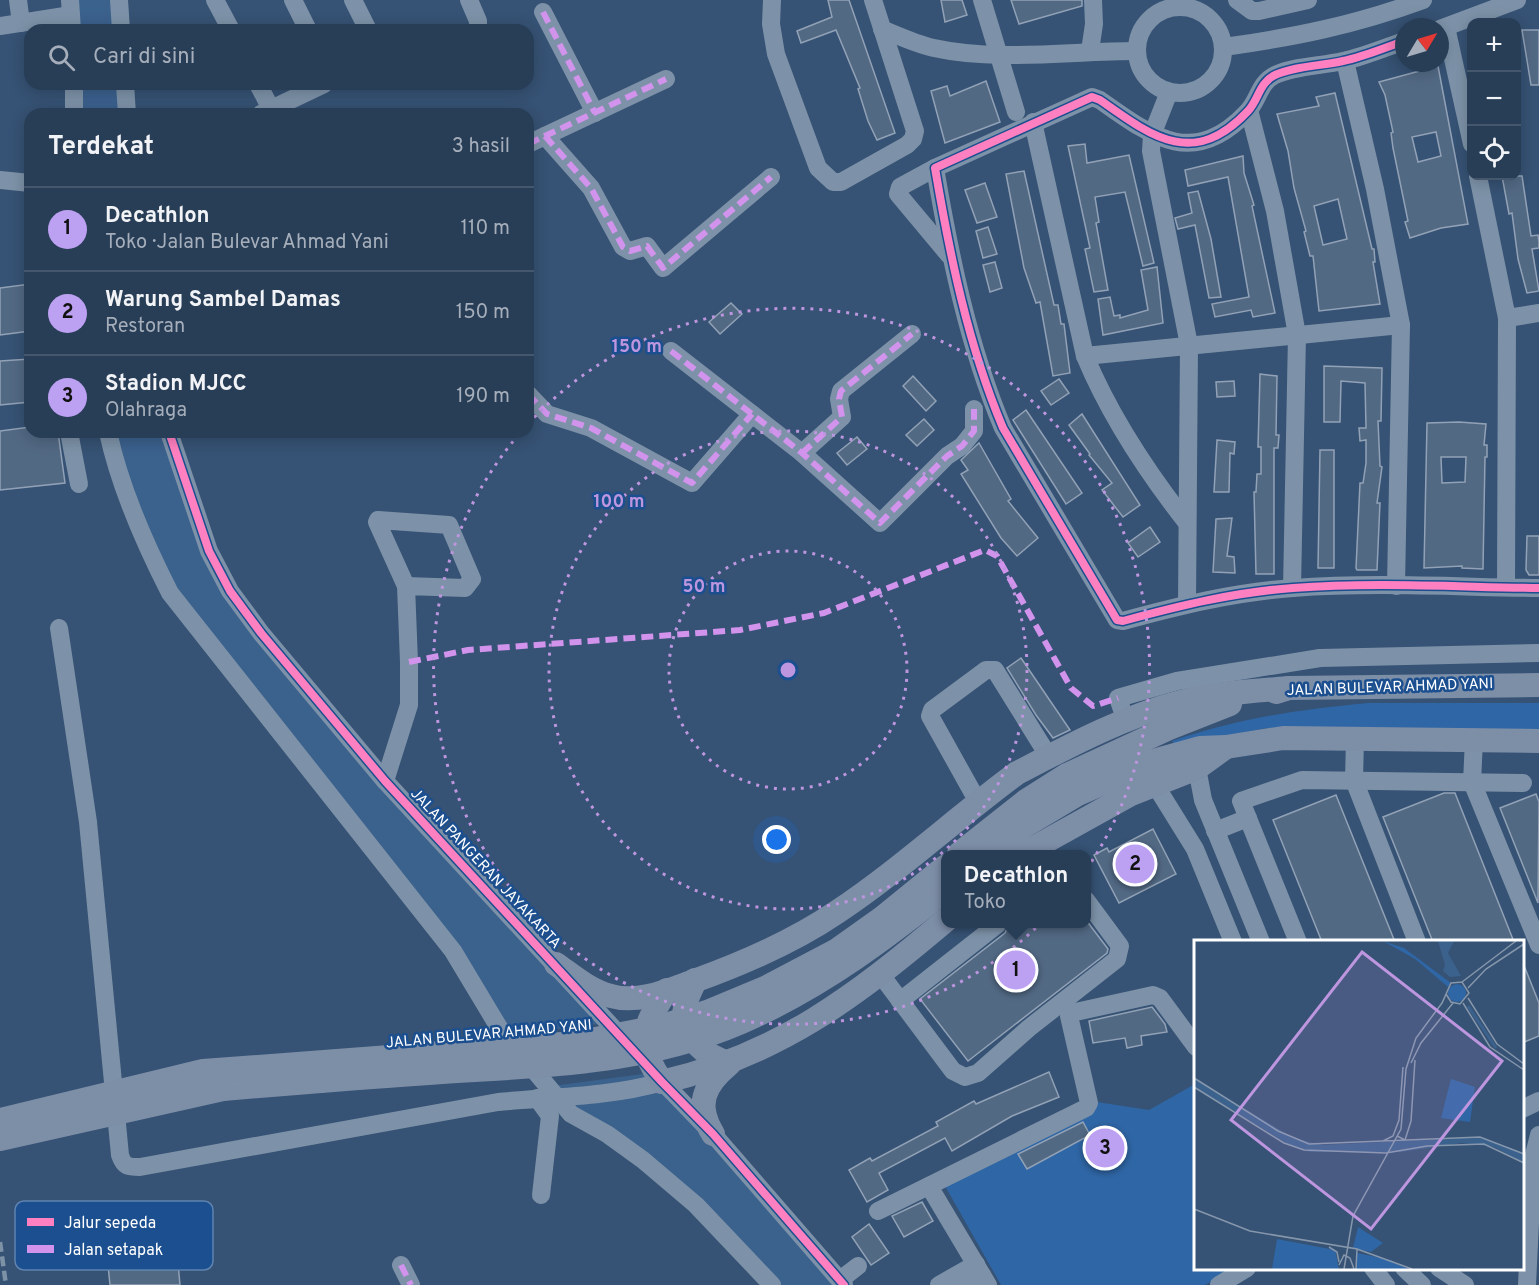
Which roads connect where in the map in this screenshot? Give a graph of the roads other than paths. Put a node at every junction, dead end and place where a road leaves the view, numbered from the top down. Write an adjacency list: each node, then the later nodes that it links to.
1 (18, 0): 17 (street)
2 (119, 0): 18 (street)
3 (215, 0): 19 (street)
4 (293, 0): 20 (street)
5 (353, 0): 21 (street)
6 (469, 0): 22 (street)
7 (772, 0): 25 (street)
8 (873, 0): 25 (street)
9 (982, 0): 31 (street)
10 (1093, 0): 28 (street)
11 (1237, 0): 12 (street)
12 (1308, 0)
13 (1423, 0): 27 (street)
14 (1517, 0): 24 (street)
15 (543, 12): 45 (street)
16 (71, 15): 17 (street)
17 (21, 23): 23 (street)
18 (121, 24)
19 (228, 24)
20 (305, 24)
21 (365, 24)
22 (478, 24)
23 (0, 26)
24 (1449, 26)
25 (882, 29): 31 (street)
26 (1395, 44): 32 (street)
27 (1224, 47): 29 (street); 38 (street)
28 (1089, 51): 29 (street); 31 (street)
29 (1136, 51): 38 (street)
30 (1449, 52): 47 (street)
31 (999, 54): 44 (street)
32 (1346, 61): 43 (street); 59 (street)
33 (666, 79): 45 (street)
34 (74, 90): 39 (street)
35 (125, 90): 40 (street)
36 (260, 90): 41 (street)
37 (312, 90): 42 (street)
38 (1168, 92): 48 (street)
39 (74, 108)
40 (127, 108)
41 (265, 108)
42 (274, 108)
43 (1249, 110): 48 (street); 61 (street)
44 (1016, 112)
45 (595, 113): 49 (street)
46 (1033, 122): 48 (street); 51 (street); 64 (street)
47 (1468, 126)
48 (1152, 135): 62 (street)
49 (545, 136): 50 (street); 52 (street)
50 (534, 141)
51 (935, 168): 56 (street); 56 (street)
52 (771, 177)
53 (0, 180): 55 (street)
54 (1479, 180): 58 (street)
55 (24, 182)
56 (950, 256): 79 (street)
57 (1539, 313): 58 (street)
58 (1507, 318): 76 (street)
59 (1401, 325): 61 (street); 75 (street)
60 (912, 333): 71 (street)
61 (1297, 335): 62 (street); 77 (street)
62 (1189, 345): 64 (street); 73 (street)
63 (671, 351): 67 (street)
64 (1085, 356): 73 (street)
65 (534, 400): 67 (street)
66 (974, 409): 71 (street)
67 (752, 414): 71 (street)
68 (70, 438): 72 (street)
69 (110, 438): 121 (street)
70 (174, 438): 92 (street, JALAN PANGERAN JAYAKARTA)
71 (802, 453)
72 (79, 484)
73 (1187, 523): 79 (street)
74 (406, 586): 74 (street); 92 (street)
75 (1396, 586): 76 (street); 77 (street)
76 (1506, 587): 78 (street)
77 (1292, 588): 79 (street)
78 (1539, 588)
79 (1187, 604)
80 (59, 628): 122 (street)
81 (1539, 653): 84 (street)
82 (1539, 685): 83 (main road, JALAN BULEVAR AHMAD YANI)
83 (1289, 688): 84 (main road); 96 (main road, JALAN BULEVAR AHMAD YANI)
84 (1122, 710): 89 (main road)
85 (1355, 739): 86 (main road, JALAN BULEVAR AHMAD YANI); 88 (main road, JALAN BULEVAR AHMAD YANI); 91 (street)
86 (1474, 740): 87 (main road, JALAN BULEVAR AHMAD YANI); 93 (street)
87 (1539, 741)
88 (1226, 747): 90 (main road); 96 (main road, JALAN BULEVAR AHMAD YANI)
89 (1049, 757): 97 (main road); 97 (street)
90 (1197, 768): 94 (main road); 99 (street)
91 (1354, 780): 93 (street); 98 (street); 111 (street)
92 (385, 781): 113 (street, JALAN PANGERAN JAYAKARTA)
93 (1472, 782): 95 (street); 112 (street)
94 (1154, 783): 100 (main road); 108 (street)
95 (1522, 783)
96 (1073, 784): 101 (main road, JALAN BULEVAR AHMAD YANI); 102 (main road, JALAN BULEVAR AHMAD YANI)
97 (978, 802): 115 (main road)
98 (1248, 818): 99 (street); 110 (street)
99 (1215, 831): 109 (street)
100 (1048, 849)
101 (965, 850)
102 (996, 850)
103 (941, 869): 125 (main road, JALAN BULEVAR AHMAD YANI, bridge)
104 (941, 893): 128 (main road, bridge)
105 (1091, 907): 117 (street)
106 (941, 923): 114 (main road)
107 (993, 928): 117 (street)
108 (1232, 940)
109 (1260, 940)
110 (1298, 940)
111 (1416, 940)
112 (1539, 945)
113 (556, 964): 116 (main road); 120 (street, JALAN PANGERAN JAYAKARTA)
114 (880, 975): 117 (street); 119 (main road)
115 (695, 981): 116 (main road); 119 (main road)
116 (667, 990): 120 (main road)
117 (900, 1001)
118 (1194, 1044): 129 (street)
119 (730, 1064): 120 (main road); 126 (main road)
120 (654, 1084): 121 (street); 126 (street, JALAN PANGERAN JAYAKARTA)
121 (557, 1097): 122 (street); 142 (street)
122 (537, 1098): 130 (street)
123 (1539, 1101): 124 (street)
124 (1524, 1108)
125 (0, 1120)
126 (713, 1134): 140 (street, JALAN PANGERAN JAYAKARTA)
127 (1539, 1135): 132 (street)
128 (0, 1139)
129 (930, 1186): 131 (street); 139 (street)
130 (541, 1194)
131 (878, 1211)
132 (1525, 1219): 149 (street)
133 (401, 1265): 141 (street)
134 (858, 1266): 140 (street)
135 (1245, 1270): 145 (street)
136 (1374, 1270): 146 (street)
137 (1405, 1270): 147 (street)
138 (1441, 1270): 148 (street)
139 (982, 1275): 143 (street); 144 (street)
140 (842, 1283)
141 (411, 1285)
142 (772, 1285)
143 (939, 1285)
144 (966, 1285)
145 (1219, 1285)
146 (1386, 1285)
147 (1422, 1285)
148 (1465, 1285)
149 (1527, 1285)

